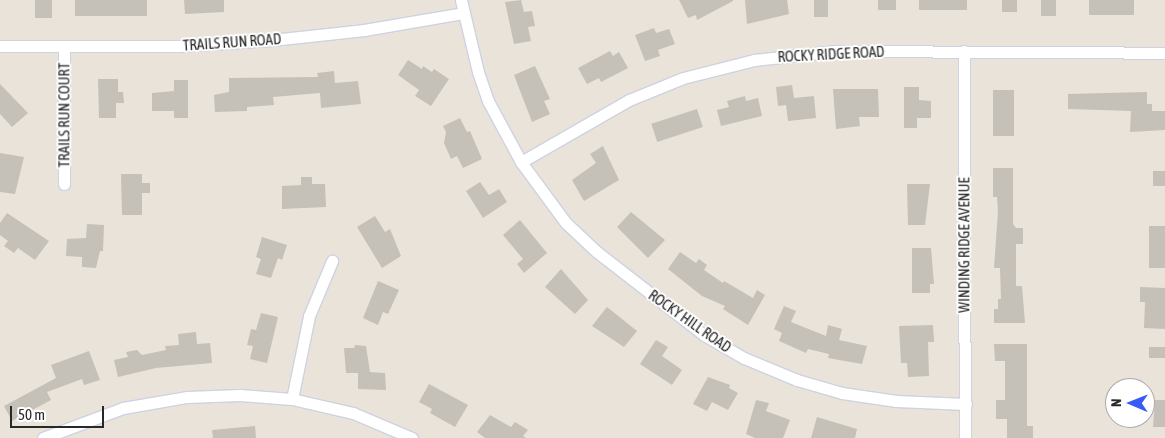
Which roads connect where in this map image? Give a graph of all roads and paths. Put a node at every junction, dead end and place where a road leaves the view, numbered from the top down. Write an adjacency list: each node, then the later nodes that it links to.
1 (461, 0): 2 (street, ROCKY HILL ROAD)
2 (463, 13): 4 (street, TRAILS RUN ROAD); 7 (street, ROCKY HILL ROAD)
3 (0, 46): 4 (street, TRAILS RUN ROAD)
4 (64, 46): 8 (street, TRAILS RUN COURT)
5 (964, 51): 6 (street, ROCKY RIDGE ROAD); 7 (street, ROCKY RIDGE ROAD); 11 (street, WINDING RIDGE AVENUE)
6 (1165, 53)
7 (521, 162): 11 (street, ROCKY HILL ROAD)
8 (64, 184)
9 (332, 261): 10 (street)
10 (292, 399): 12 (street); 13 (street)
11 (966, 404): 14 (street, WINDING RIDGE AVENUE)
12 (43, 438)
13 (412, 438)
14 (966, 438)

